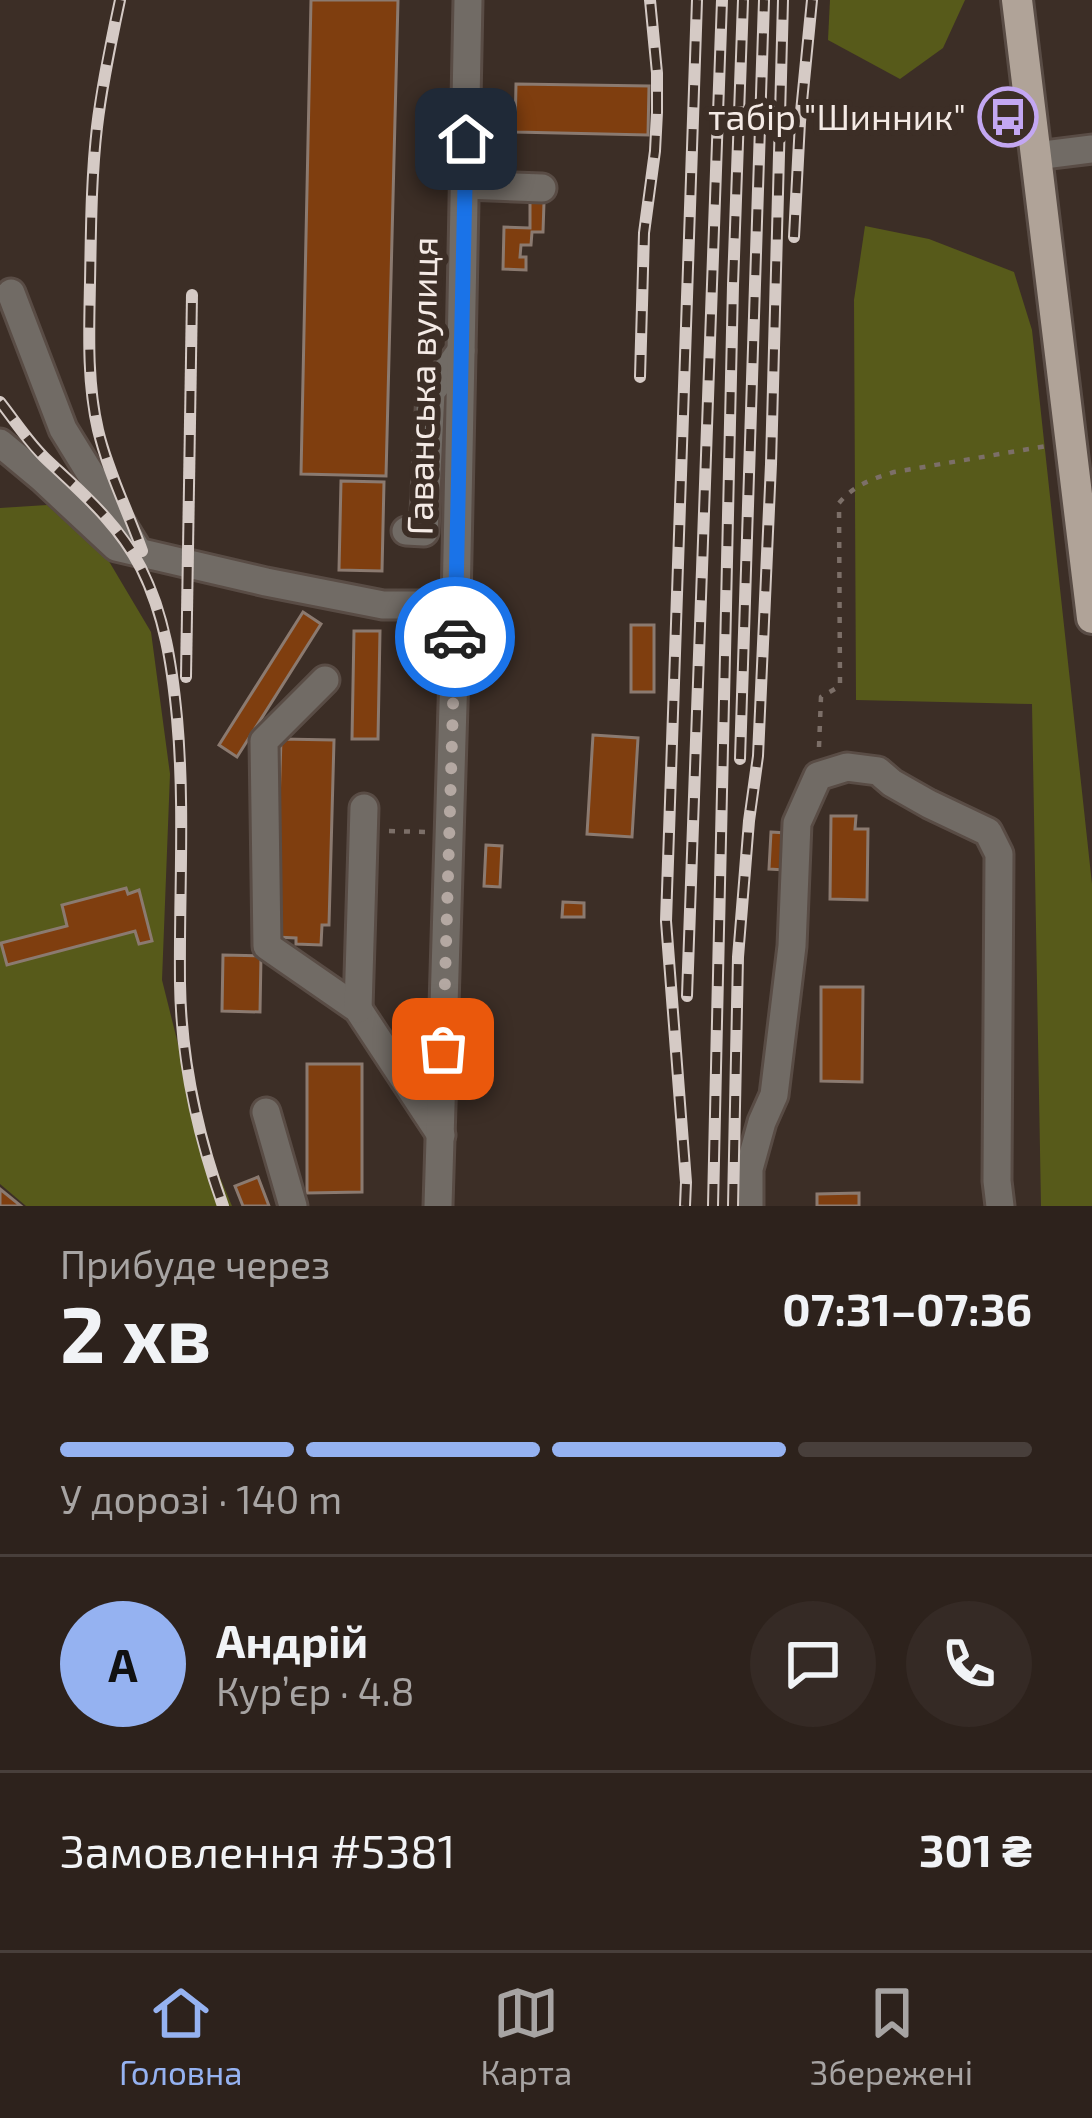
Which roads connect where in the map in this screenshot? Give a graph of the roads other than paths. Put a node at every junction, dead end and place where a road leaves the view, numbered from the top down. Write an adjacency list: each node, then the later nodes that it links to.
1 (468, 0): 5 (street, Гаванська вулиця)
2 (1017, 0): 4 (main road)
3 (1092, 149): 4 (street)
4 (1036, 156): 10 (main road)
5 (466, 185): 6 (street); 8 (street, Гаванська вулиця)
6 (542, 188)
7 (11, 293): 12 (street)
8 (460, 351): 11 (street); 13 (street, Гаванська вулиця)
9 (0, 443): 12 (street)
10 (1084, 493): 14 (main road)
11 (406, 531)
12 (138, 551): 13 (street)
13 (456, 605): 19 (street, Гаванська вулиця)
14 (1092, 618)
15 (325, 680): 17 (street)
16 (364, 808): 17 (street)
17 (358, 1009): 19 (street)
18 (266, 1112): 20 (street)
19 (440, 1135): 21 (street, Гаванська вулиця)
20 (293, 1206)
21 (438, 1206)
22 (748, 1206): 23 (street)
23 (1000, 1206)

